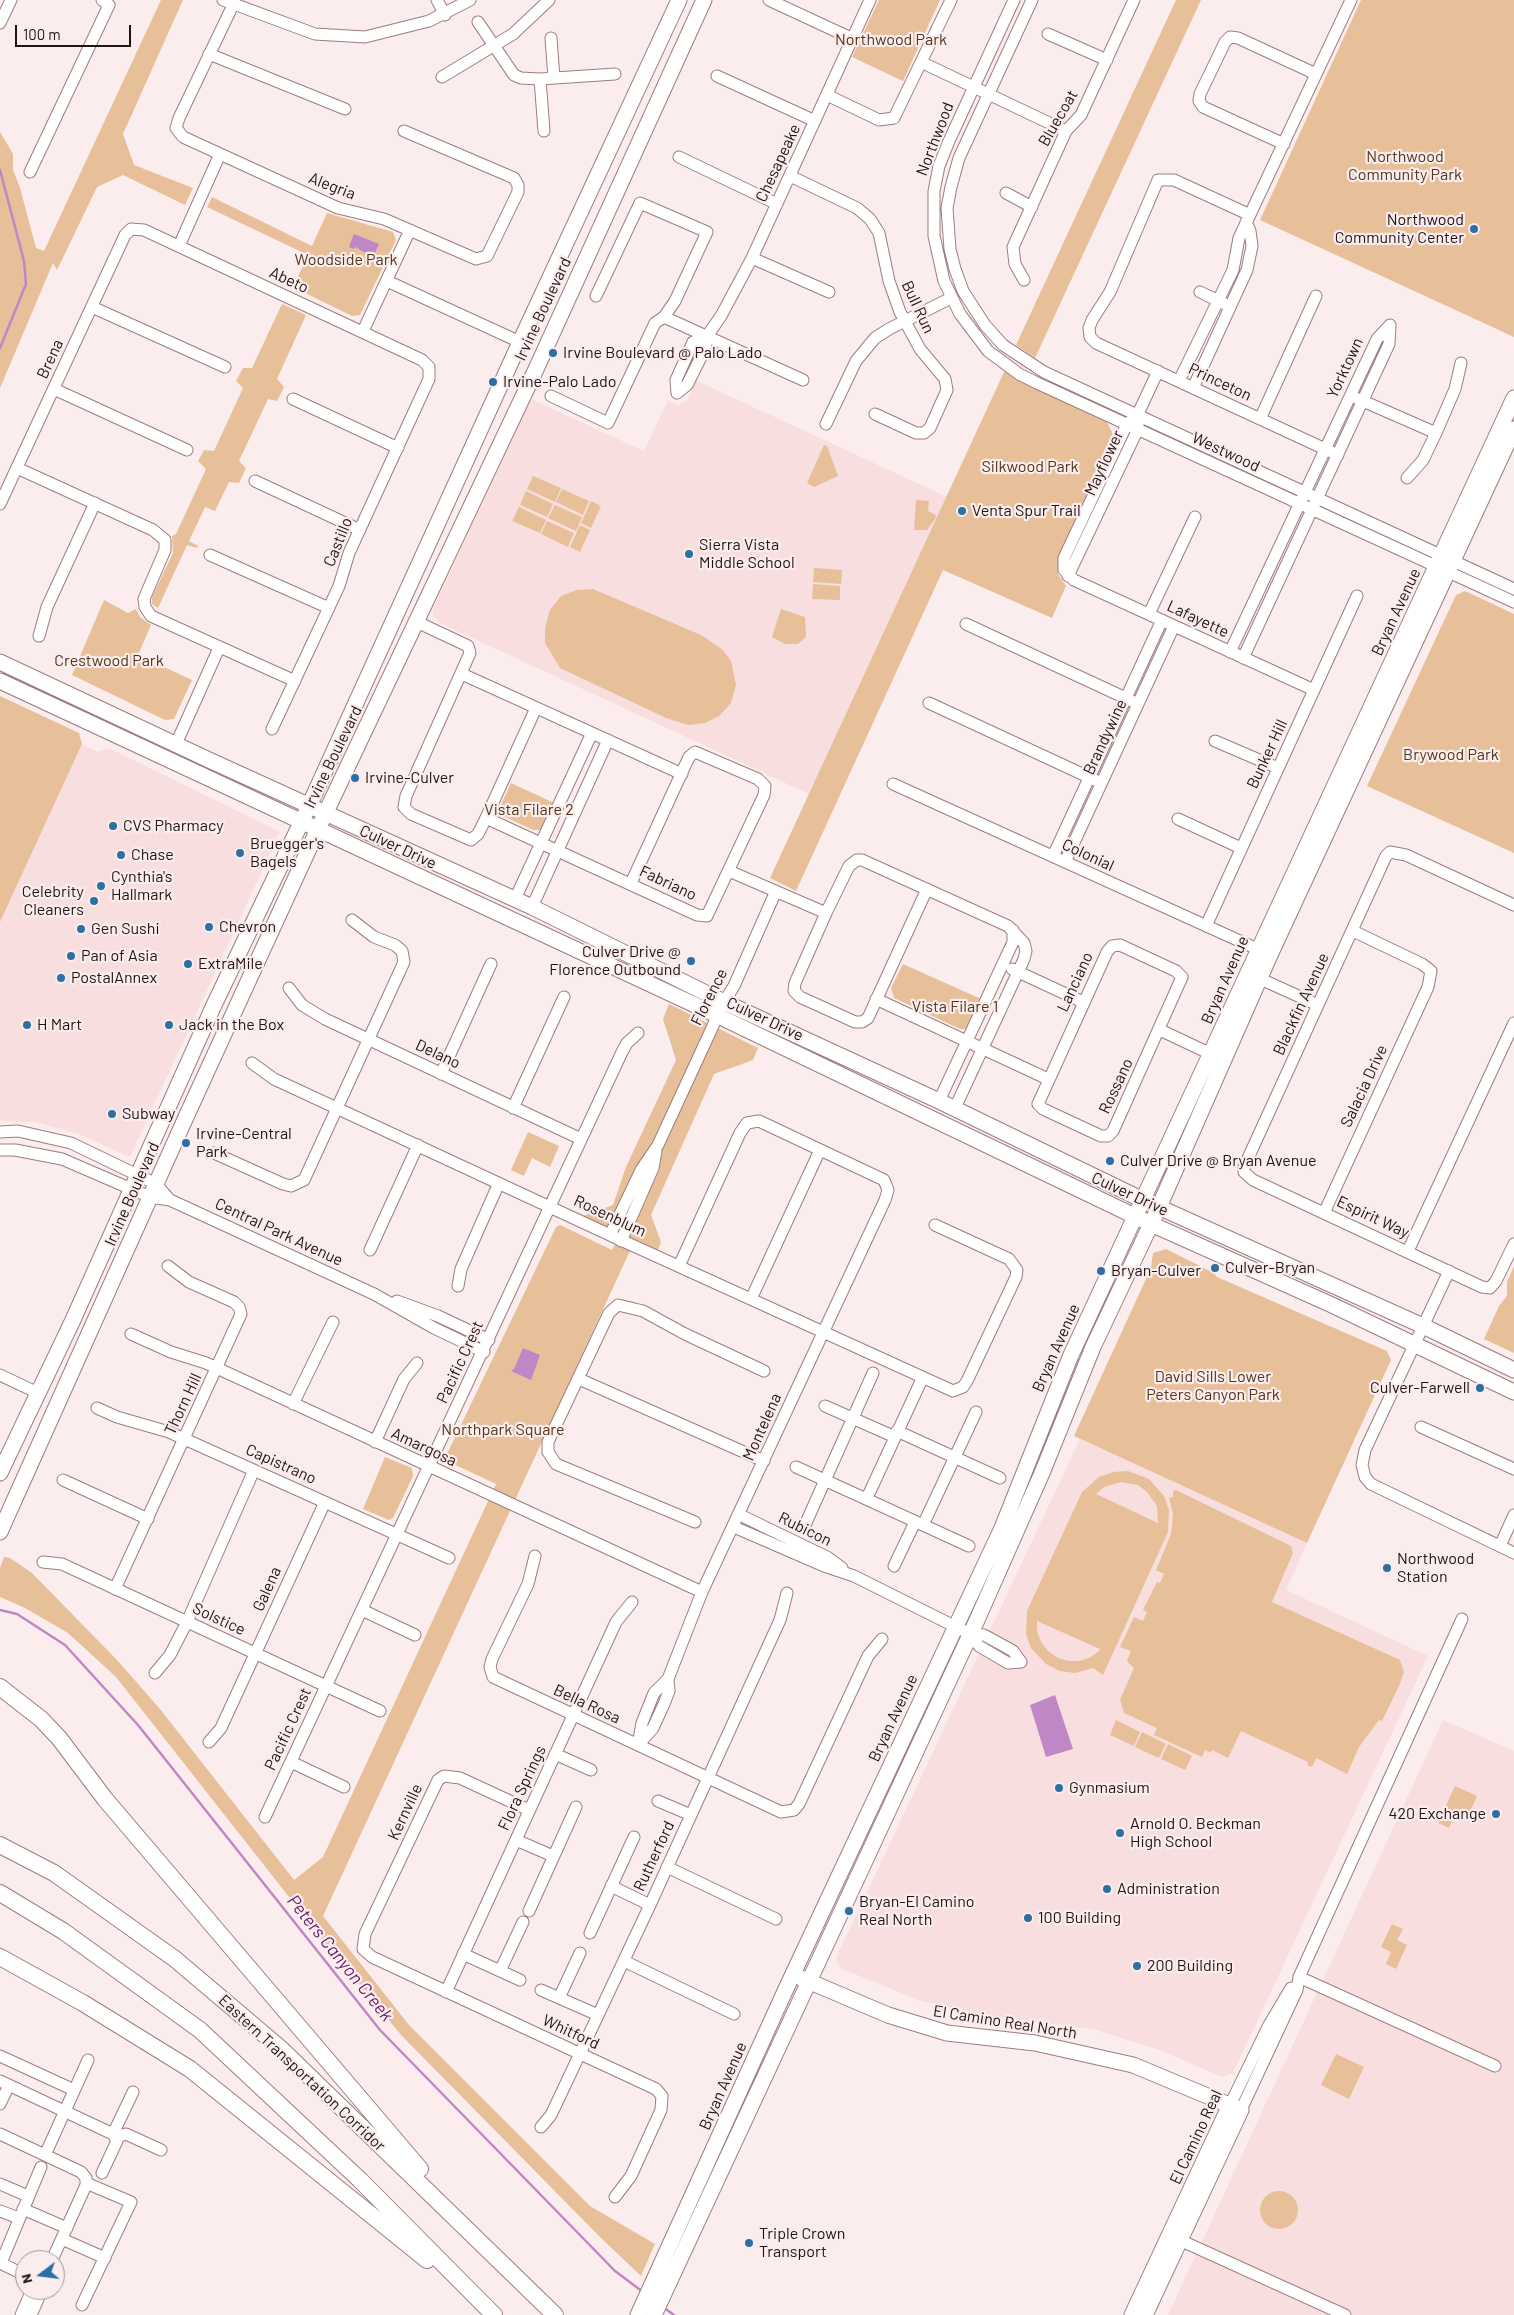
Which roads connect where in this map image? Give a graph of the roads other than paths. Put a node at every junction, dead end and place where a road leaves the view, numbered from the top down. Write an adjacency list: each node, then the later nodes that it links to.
1 (11, 0): 18 (street)
2 (437, 0): 16 (street)
3 (470, 0): 16 (street)
4 (679, 0): 68 (main road, Irvine Boulevard)
5 (704, 0): 113 (main road, Irvine Boulevard)
6 (769, 0): 21 (street)
7 (870, 0): 21 (street, Chesapeake)
8 (951, 0): 25 (street)
9 (1014, 0): 32 (street, Northwood)
10 (1032, 0): 33 (street, Northwood)
11 (1134, 0): 24 (street, Bluecoat)
12 (1347, 1): 27 (street)
13 (105, 2): 43 (street)
14 (228, 2): 16 (street); 23 (street)
15 (543, 2): 22 (street)
16 (445, 15)
17 (478, 22): 22 (street)
18 (0, 23)
19 (1048, 34): 24 (street)
20 (551, 38): 30 (street)
21 (852, 39): 34 (street, Chesapeake)
22 (494, 46): 28 (street); 31 (street)
23 (209, 54): 35 (street); 41 (street, Alegria)
24 (1106, 60): 39 (street, Bluecoat)
25 (923, 63): 32 (street); 34 (street)
26 (615, 74): 30 (street)
27 (1316, 74): 40 (street); 40 (street)
28 (442, 76)
29 (717, 76): 36 (street)
30 (554, 78): 31 (street)
31 (540, 79): 38 (street)
32 (974, 87): 33 (street); 60 (street, Northwood)
33 (987, 94): 39 (street); 55 (street, Northwood)
34 (827, 95): 36 (street, Chesapeake)
35 (345, 110)
36 (815, 121): 44 (street, Chesapeake)
37 (404, 131): 50 (street, Alegria)
38 (544, 131)
39 (1066, 131): 47 (street, Bluecoat)
40 (1284, 144): 48 (street)
41 (220, 154): 50 (street, Alegria); 51 (street)
42 (679, 157): 46 (street)
43 (30, 172)
44 (790, 176): 46 (street, Chesapeake); 65 (street, Bull Run)
45 (1006, 193): 47 (street)
46 (777, 204): 52 (street, Chesapeake)
47 (1032, 206): 53 (street, Bluecoat)
48 (1248, 219): 61 (street); 63 (street); 72 (street, Princeton)
49 (131, 229): 51 (street, Abeto); 62 (street, Brena)
50 (410, 230): 54 (street)
51 (179, 246): 66 (street, Abeto)
52 (752, 258): 56 (street); 67 (street, Chesapeake)
53 (1024, 280)
54 (387, 281): 66 (street); 68 (street)
55 (963, 291): 83 (street, Westwood)
56 (829, 292)
57 (1200, 292): 61 (street)
58 (596, 296): 64 (street)
59 (1316, 296): 84 (street)
60 (951, 298): 65 (street); 86 (street, Westwood)
61 (1218, 300): 63 (street); 74 (street)
62 (92, 307): 70 (street); 76 (street, Brena)
63 (1231, 307): 75 (street)
64 (664, 317): 67 (street); 77 (street)
65 (904, 321): 82 (street, Bull Run); 85 (street)
66 (363, 331): 71 (street, Abeto)
67 (708, 336): 73 (street)
68 (520, 342): 139 (main road, Irvine Boulevard)
69 (1461, 363): 88 (street)
70 (225, 367)
71 (429, 367): 89 (street, Castillo)
72 (1158, 371): 74 (street, Princeton); 83 (street, Mayflower)
73 (803, 380)
74 (1179, 381): 75 (street, Princeton)
75 (1193, 388): 84 (street, Princeton)
76 (54, 389): 91 (street); 93 (street, Brena)
77 (551, 396)
78 (1350, 396): 81 (street); 81 (street, Yorktown); 90 (street, Yorktown)
79 (1514, 398): 105 (main road, Bryan Avenue)
80 (292, 399): 89 (street)
81 (1363, 401): 88 (street); 92 (street, Yorktown)
82 (875, 414)
83 (1137, 416): 86 (street, Mayflower); 96 (street, Westwood)
84 (1260, 419): 90 (street, Princeton)
85 (826, 424)
86 (1132, 427): 100 (street, Westwood); 106 (street, Mayflower)
87 (1514, 429): 105 (main road, Bryan Avenue)
88 (1436, 433): 94 (street)
89 (398, 448): 103 (street, Castillo)
90 (1325, 449): 92 (street, Princeton); 96 (street, Yorktown)
91 (187, 450)
92 (1338, 455): 97 (street, Yorktown)
93 (17, 468): 98 (street); 99 (street, Brena)
94 (1407, 478)
95 (255, 481): 103 (street)
96 (1304, 492): 97 (street, Westwood); 100 (street, Yorktown)
97 (1319, 499): 101 (street, Yorktown); 105 (street, Westwood)
98 (95, 503): 116 (street); 117 (street)
99 (0, 504)
100 (1299, 504): 101 (street, Westwood); 118 (street, Yorktown)
101 (1313, 510): 105 (street, Westwood); 119 (street, Yorktown)
102 (1195, 517): 111 (street)
103 (360, 530): 110 (street, Castillo)
104 (210, 555): 110 (street)
105 (1445, 564): 107 (street, Westwood); 109 (street, Westwood); 162 (main road, Bryan Avenue)
106 (1068, 576): 111 (street, Lafayette)
107 (1514, 589)
108 (1357, 596): 124 (street, Bunker Hill)
109 (1514, 602)
110 (329, 608): 123 (street, Castillo)
111 (1149, 614): 112 (street, Lafayette)
112 (1162, 620): 115 (street, Lafayette); 125 (street, Brandywine)
113 (417, 622): 121 (street); 140 (main road, Irvine Boulevard)
114 (966, 624): 125 (street)
115 (1174, 626): 118 (street, Lafayette); 127 (street, Brandywine)
116 (39, 636)
117 (219, 648): 123 (street); 133 (street)
118 (1230, 652): 119 (street, Lafayette)
119 (1243, 658): 124 (street, Lafayette)
120 (0, 662): 133 (main road, Culver Drive)
121 (462, 674): 128 (street); 141 (street)
122 (0, 681): 143 (main road, Culver Drive)
123 (294, 681): 129 (street, Castillo)
124 (1314, 690): 134 (street, Bunker Hill)
125 (1126, 699): 127 (street); 136 (street, Brandywine)
126 (928, 703): 136 (street)
127 (1138, 704): 137 (street, Brandywine)
128 (536, 708): 130 (street); 141 (street)
129 (272, 729)
130 (592, 733): 131 (street); 145 (street)
131 (608, 740): 135 (street); 147 (street)
132 (1215, 740): 134 (street)
133 (176, 744): 139 (main road, Culver Drive)
134 (1278, 768): 146 (street, Bunker Hill)
135 (682, 774): 150 (street, Fabriano); 151 (street)
136 (1089, 777): 137 (street); 148 (street, Brandywine)
137 (1102, 783): 149 (street, Brandywine)
138 (893, 784): 148 (street, Colonial)
139 (310, 806): 140 (main road, Culver Drive); 143 (main road, Irvine Boulevard)
140 (326, 813): 144 (main road, Irvine Boulevard); 154 (main road, Culver Drive)
141 (486, 818): 145 (street, Fabriano)
142 (1178, 819): 146 (street)
143 (302, 821): 144 (main road, Culver Drive); 196 (main road, Irvine Boulevard)
144 (318, 829): 173 (main road, Culver Drive); 199 (main road, Irvine Boulevard)
145 (541, 843): 147 (street, Fabriano); 154 (street)
146 (1242, 848): 159 (street, Bunker Hill)
147 (557, 851): 151 (street, Fabriano); 156 (street)
148 (1053, 856): 149 (street, Colonial)
149 (1065, 862): 159 (street, Colonial)
150 (729, 871): 151 (street, Fabriano); 153 (street)
151 (631, 883)
152 (927, 889): 157 (street); 160 (street); 170 (street)
153 (776, 891): 157 (street); 173 (street, Florence)
154 (515, 899): 156 (main road, Culver Drive)
155 (1514, 905): 161 (street, Blackfin Avenue)
156 (532, 907): 173 (main road, Culver Drive)
157 (826, 913): 170 (street)
158 (352, 920): 177 (street)
159 (1206, 926): 162 (street, Colonial)
160 (1013, 930): 164 (street); 165 (street)
161 (1353, 931): 172 (street, Blackfin Avenue); 203 (street, Salacia Drive)
162 (1264, 952): 166 (main road, Bryan Avenue)
163 (491, 964): 182 (street)
164 (1002, 965): 165 (street); 178 (street)
165 (1018, 972): 171 (street); 179 (street)
166 (1254, 976): 172 (street); 180 (main road, Bryan Avenue); 202 (main road, Bryan Avenue)
167 (1182, 977): 171 (street, Lanciano); 175 (street, Rossano)
168 (289, 988): 177 (street, Delano)
169 (564, 996): 187 (street)
170 (876, 999): 178 (street)
171 (1084, 1002): 183 (street, Lanciano)
172 (1318, 1005): 195 (street, Blackfin Avenue)
173 (721, 1009): 184 (main road, Culver Drive); 204 (main road, Culver Drive); 207 (street, Florence)
174 (1514, 1023): 210 (street)
175 (1160, 1030): 180 (street); 185 (street, Rossano)
176 (638, 1033): 190 (street, Pacific Crest)
177 (369, 1040): 182 (street, Delano); 186 (street)
178 (966, 1041): 179 (street); 184 (street)
179 (982, 1049): 183 (street); 188 (street)
180 (1211, 1054): 200 (main road, Bryan Avenue)
181 (252, 1062): 186 (street, Rosenblum)
182 (441, 1074): 187 (street, Delano)
183 (1048, 1079): 185 (street, Lanciano)
184 (939, 1101): 188 (main road, Culver Drive)
185 (1038, 1104)
186 (336, 1108): 191 (street, Rosenblum); 194 (street)
187 (513, 1108): 190 (street, Delano)
188 (955, 1108): 200 (main road, Culver Drive)
189 (0, 1132): 196 (street, Central Park Avenue)
190 (581, 1139): 201 (street, Pacific Crest)
191 (418, 1145): 197 (street, Rosenblum); 209 (street)
192 (0, 1150): 198 (street, Central Park Avenue)
193 (820, 1150): 212 (street); 216 (street); 219 (street, Montelena)
194 (214, 1153)
195 (1244, 1172): 203 (street, Espirit Way)
196 (138, 1175): 198 (main road, Irvine Boulevard); 199 (street, Central Park Avenue)
197 (499, 1183): 201 (street, Rosenblum); 214 (street)
198 (132, 1189): 199 (street, Central Park Avenue); 233 (main road, Irvine Boulevard)
199 (153, 1190): 215 (street, Central Park Avenue); 253 (main road, Irvine Boulevard)
200 (1143, 1200): 202 (main road, Culver Drive); 204 (main road, Bryan Avenue)
201 (550, 1206): 207 (street, Rosenblum); 221 (street, Pacific Crest)
202 (1159, 1207): 205 (main road, Bryan Avenue); 218 (main road, Culver Drive)
203 (1324, 1212): 210 (street, Espirit Way)
204 (1135, 1216): 205 (main road, Culver Drive); 280 (main road, Bryan Avenue)
205 (1151, 1224): 222 (main road, Culver Drive); 281 (main road, Bryan Avenue)
206 (936, 1225): 231 (street, Rosenblum)
207 (616, 1238): 212 (street, Rosenblum)
208 (1514, 1244): 213 (street, Espirit Way)
209 (370, 1250)
210 (1408, 1252): 213 (street, Espirit Way)
211 (168, 1266): 225 (street, Thorn Hill)
212 (679, 1266): 216 (street, Rosenblum)
213 (1449, 1272): 218 (street)
214 (458, 1286)
215 (374, 1294): 221 (street, Central Park Avenue); 223 (street, Central Park Avenue)
216 (751, 1299): 219 (street, Rosenblum)
217 (333, 1322): 234 (street)
218 (1423, 1326): 222 (street); 227 (main road, Culver Drive)
219 (823, 1333): 231 (street, Rosenblum); 244 (street, Montelena)
220 (131, 1334): 225 (street, Amargosa)
221 (488, 1340): 223 (street, Pacific Crest)
222 (1414, 1346): 232 (main road, Culver Drive); 266 (street)
223 (484, 1352): 245 (street, Pacific Crest)
224 (417, 1362): 242 (street)
225 (217, 1369): 234 (street, Amargosa); 241 (street, Thorn Hill)
226 (764, 1370): 230 (street)
227 (1514, 1370)
228 (873, 1373): 238 (street)
229 (0, 1375): 233 (street)
230 (579, 1378): 244 (street); 259 (street)
231 (922, 1379): 240 (street)
232 (1514, 1392)
233 (38, 1393): 249 (main road, Irvine Boulevard); 253 (main road)
234 (293, 1404): 242 (street, Amargosa)
235 (825, 1406): 238 (street)
236 (97, 1408): 241 (street, Capistrano)
237 (976, 1412): 243 (street)
238 (853, 1418): 240 (street); 251 (street)
239 (1421, 1427): 248 (street)
240 (896, 1434): 243 (street); 254 (street)
241 (185, 1439): 247 (street, Capistrano); 258 (street, Thorn Hill)
242 (375, 1442): 245 (street, Amargosa)
243 (955, 1457): 250 (street); 260 (street)
244 (764, 1461): 256 (street, Montelena)
245 (428, 1466): 264 (street, Pacific Crest); 274 (street, Amargosa)
246 (796, 1467): 251 (street)
247 (254, 1470): 255 (street, Capistrano); 279 (street)
248 (1514, 1470)
249 (0, 1473)
250 (1000, 1478)
251 (825, 1479): 254 (street); 261 (street)
252 (63, 1480): 258 (street)
253 (18, 1488): 263 (main road, Irvine Boulevard)
254 (867, 1498): 260 (street)
255 (325, 1502): 264 (street, Capistrano); 284 (street, Galena)
256 (740, 1515): 262 (street, Montelena); 272 (street, Rubicon)
257 (1514, 1515): 266 (street)
258 (148, 1519): 273 (street, Thorn Hill)
259 (695, 1522)
260 (919, 1524): 265 (street); 271 (street)
261 (805, 1525)
262 (734, 1527): 272 (street, Rubicon); 274 (street, Montelena)
263 (0, 1532)
264 (396, 1534): 269 (street, Capistrano); 277 (street, Pacific Crest)
265 (969, 1546)
266 (1500, 1546): 267 (street)
267 (1514, 1553)
268 (535, 1556): 291 (street, Bella Rosa)
269 (449, 1558)
270 (43, 1562): 273 (street, Solstice)
271 (894, 1566)
272 (854, 1576): 280 (street, Rubicon)
273 (115, 1589): 279 (street, Solstice)
274 (702, 1592): 286 (street, Montelena)
275 (787, 1593): 298 (street, Rutherford)
276 (632, 1602): 291 (street, Flora Springs)
277 (362, 1610): 282 (street); 287 (street, Pacific Crest)
278 (1462, 1619): 324 (street, El Camino Real)
279 (187, 1622): 284 (street, Solstice); 285 (street)
280 (956, 1626): 281 (street, Rubicon); 323 (main road, Bryan Avenue)
281 (970, 1634): 326 (main road, Bryan Avenue)
282 (415, 1635)
283 (882, 1638): 298 (street, Bella Rosa)
284 (256, 1654): 287 (street, Solstice); 293 (street, Galena)
285 (155, 1673)
286 (668, 1679): 290 (street, Montelena); 292 (street, Montelena)
287 (326, 1686): 289 (street, Solstice); 296 (street, Pacific Crest)
288 (0, 1687): 357 (highway)
289 (380, 1711)
290 (646, 1711): 292 (street); 294 (street, Montelena)
291 (573, 1716): 294 (street, Bella Rosa); 295 (street, Flora Springs)
292 (658, 1717): 294 (street, Montelena)
293 (209, 1742)
294 (638, 1745): 298 (street, Bella Rosa)
295 (555, 1754): 297 (street); 302 (street, Flora Springs)
296 (291, 1762): 299 (street); 304 (street, Pacific Crest)
297 (591, 1770)
298 (708, 1777): 303 (street, Rutherford)
299 (344, 1787)
300 (658, 1801): 303 (street)
301 (576, 1807): 308 (street)
302 (529, 1810): 306 (street, Flora Springs); 317 (street, Kernville)
303 (691, 1815): 309 (street, Rutherford)
304 (265, 1816)
305 (634, 1837): 310 (street)
306 (516, 1840): 308 (street); 319 (street, Flora Springs)
307 (0, 1845): 357 (highway, Eastern Transportation Corridor)
308 (554, 1856): 313 (street)
309 (667, 1867): 312 (street, Rutherford); 314 (street)
310 (612, 1886): 312 (street); 316 (street)
311 (0, 1893): 368 (highway)
312 (650, 1905): 321 (street, Rutherford)
313 (529, 1911)
314 (776, 1918)
315 (523, 1922): 322 (street)
316 (590, 1933)
317 (363, 1948): 328 (street, Whitford)
318 (580, 1953): 329 (street)
319 (463, 1954): 322 (street); 328 (street, Flora Springs)
320 (0, 1957): 368 (highway)
321 (624, 1960): 330 (street); 331 (street, Rutherford)
322 (500, 1971): 325 (street)
323 (793, 1974): 326 (main road, El Camino Real North); 339 (main road, Bryan Avenue)
324 (1300, 1977): 335 (street); 341 (street, El Camino Real)
325 (520, 1980)
326 (808, 1981): 341 (main road, El Camino Real North); 350 (main road, Bryan Avenue)
327 (541, 1990): 329 (street)
328 (446, 1992): 332 (street, Whitford)
329 (559, 1998): 331 (street)
330 (734, 2014)
331 (598, 2015): 332 (street, Rutherford)
332 (580, 2054): 343 (street, Rutherford); 354 (street, Whitford)
333 (0, 2056): 337 (street)
334 (88, 2060): 337 (street)
335 (1495, 2066)
336 (4, 2083): 340 (street); 342 (street)
337 (74, 2090): 342 (street)
338 (133, 2092): 345 (street)
339 (737, 2096): 350 (main road); 364 (main road, Bryan Avenue)
340 (0, 2104)
341 (1235, 2108): 359 (main road, El Camino Real)
342 (64, 2112): 345 (street); 347 (street)
343 (540, 2128)
344 (0, 2134): 347 (street)
345 (115, 2135): 346 (street); 349 (street)
346 (161, 2150)
347 (45, 2155): 352 (street)
348 (41, 2167): 353 (street)
349 (102, 2173)
350 (718, 2175): 364 (main road, Bryan Avenue)
351 (0, 2184): 353 (street)
352 (87, 2184): 358 (street); 361 (street)
353 (28, 2196): 356 (street)
354 (615, 2197)
355 (0, 2211): 356 (street)
356 (21, 2214): 358 (street); 362 (street)
357 (460, 2223): 372 (highway, Eastern Transportation Corridor)
358 (65, 2234): 360 (street); 361 (street)
359 (1175, 2238): 373 (main road, El Camino Real); 374 (main road, El Camino Real); 375 (street)
360 (57, 2250)
361 (105, 2258): 367 (street)
362 (0, 2263): 363 (street)
363 (15, 2270)
364 (665, 2273): 369 (main road, Bryan Avenue)
365 (28, 2300): 370 (street)
366 (38, 2300): 371 (street)
367 (82, 2306)
368 (491, 2312)
369 (644, 2314)
370 (21, 2315)
371 (31, 2315)
372 (555, 2315)
373 (1132, 2315)
374 (1145, 2315)
375 (1345, 2315)

